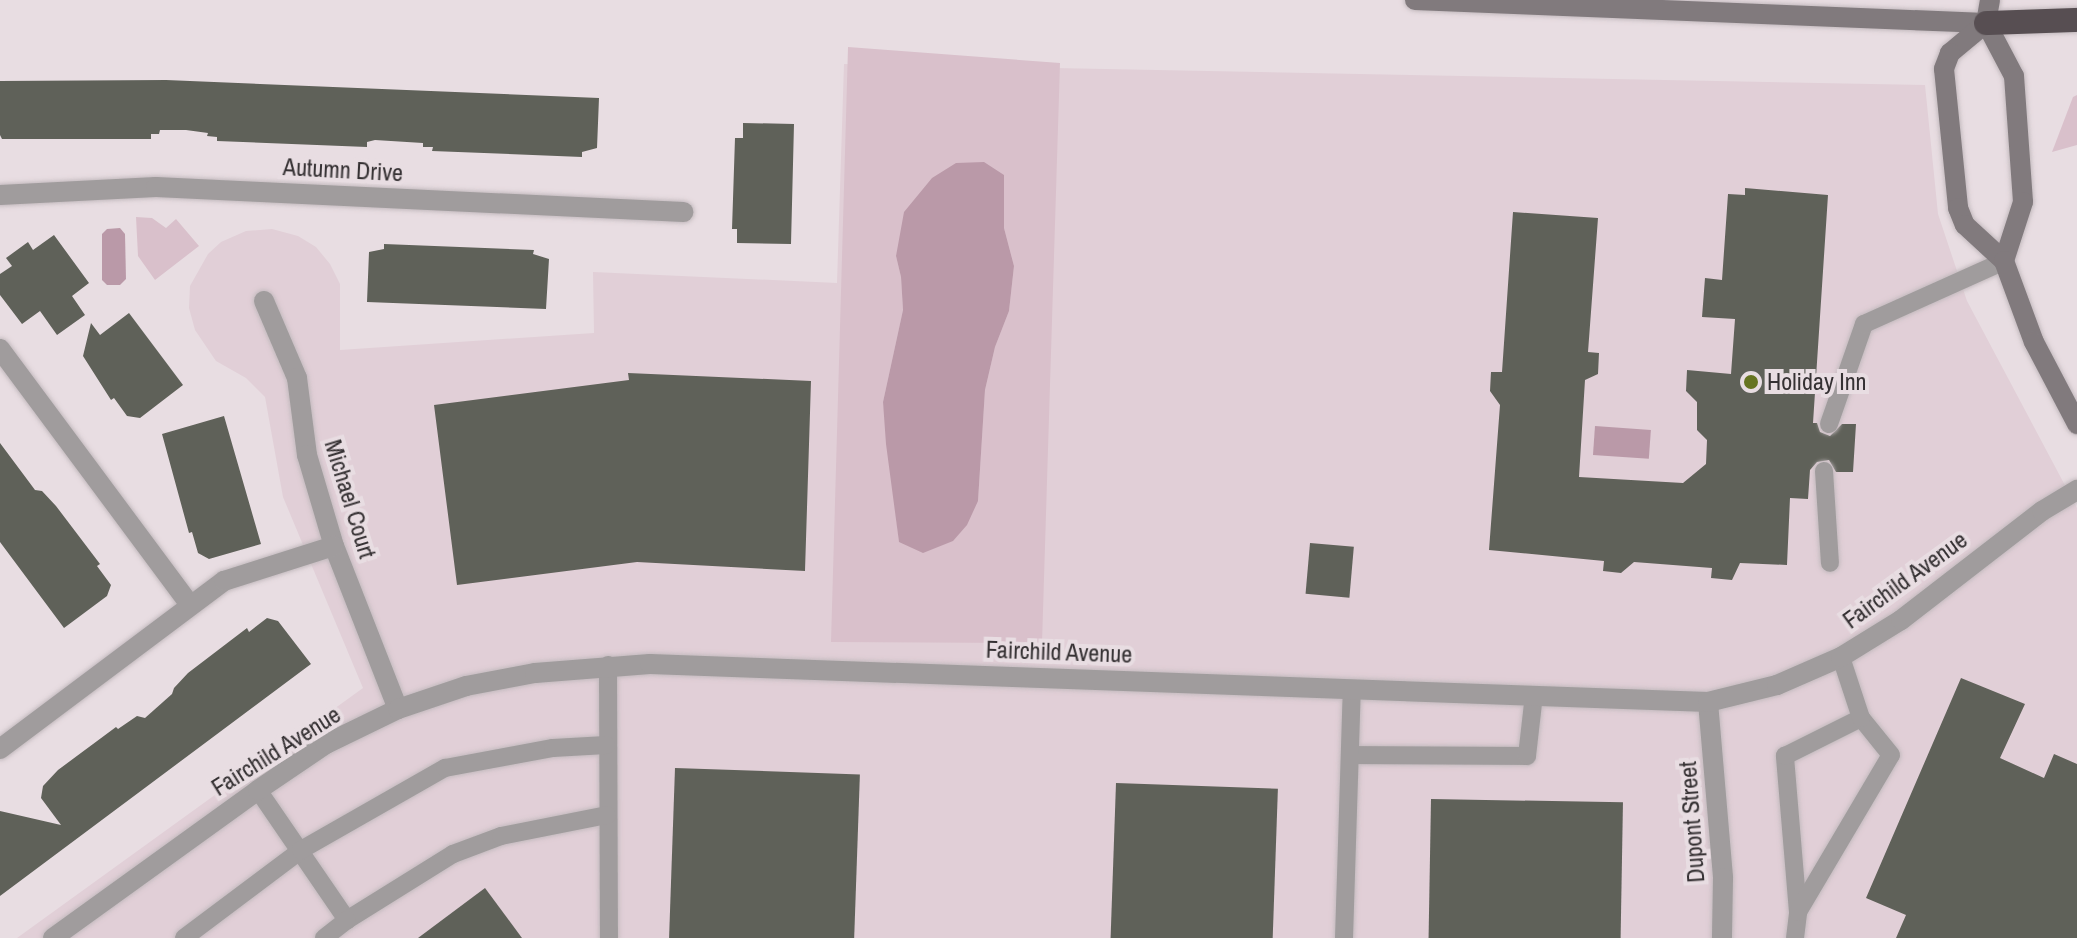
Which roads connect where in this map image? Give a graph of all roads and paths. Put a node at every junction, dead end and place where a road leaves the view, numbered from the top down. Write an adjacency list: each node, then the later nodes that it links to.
1 (1415, 0): 2 (main road)
2 (1988, 11): 3 (highway); 6 (main road); 6 (main road)
3 (2077, 20)
4 (0, 195): 5 (street, Autumn Drive)
5 (683, 212)
6 (2004, 261): 9 (lane); 10 (main road)
7 (264, 301): 13 (street, Michael Court)
8 (0, 349): 15 (street)
9 (1829, 424)
10 (2077, 424)
11 (1824, 471): 14 (lane)
12 (2077, 490): 16 (street, Fairchild Avenue)
13 (334, 546): 15 (street); 21 (street, Michael Court)
14 (1830, 563)
15 (190, 605): 24 (street)
16 (1841, 657): 20 (street, Fairchild Avenue); 22 (lane)
17 (608, 665): 18 (street, Fairchild Avenue); 21 (street, Fairchild Avenue); 23 (lane)
18 (1352, 689): 19 (street, Fairchild Avenue); 25 (lane)
19 (1534, 695): 20 (street, Fairchild Avenue); 25 (lane)
20 (1708, 702): 36 (street, Dupont Street)
21 (398, 709): 26 (street, Fairchild Avenue)
22 (1861, 718): 29 (lane); 29 (lane)
23 (606, 745): 27 (lane); 28 (lane)
24 (0, 749)
25 (1350, 755): 35 (lane)
26 (258, 790): 28 (lane); 31 (street, Fairchild Avenue)
27 (607, 815): 30 (lane); 34 (lane)
28 (301, 850): 30 (lane); 32 (lane)
29 (1798, 912): 37 (lane)
30 (347, 920): 33 (lane)
31 (53, 938)
32 (184, 938)
33 (324, 938)
34 (609, 938)
35 (1344, 938)
36 (1722, 938)
37 (1795, 938)

